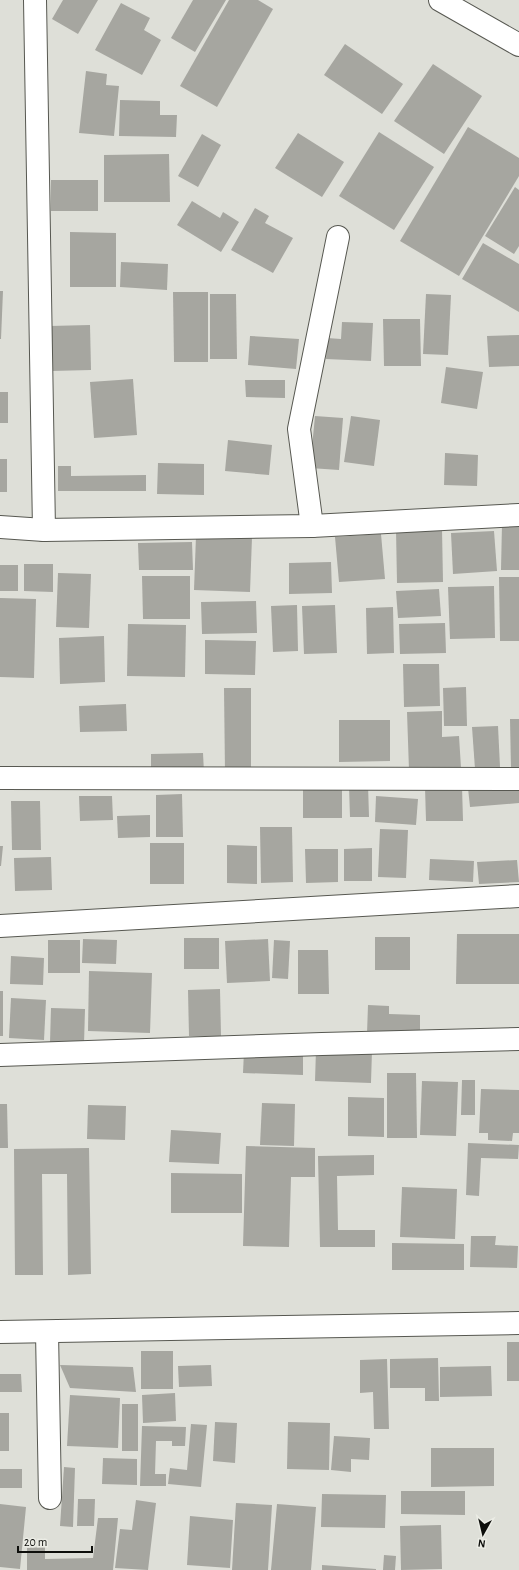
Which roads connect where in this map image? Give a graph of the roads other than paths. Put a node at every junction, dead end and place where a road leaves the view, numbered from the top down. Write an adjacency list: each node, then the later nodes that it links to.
1 (35, 0): 8 (street)
2 (440, 0): 3 (street)
3 (519, 45)
4 (338, 236): 6 (street)
5 (519, 515): 6 (street)
6 (312, 526): 8 (street)
7 (0, 527): 8 (street)
8 (44, 530)
9 (0, 778): 10 (street)
10 (519, 779)
11 (519, 896): 12 (street)
12 (0, 926)
13 (519, 1039): 14 (street)
14 (0, 1055)
15 (519, 1323): 17 (street)
16 (0, 1332): 17 (street)
17 (47, 1332): 18 (street)
18 (50, 1498)

